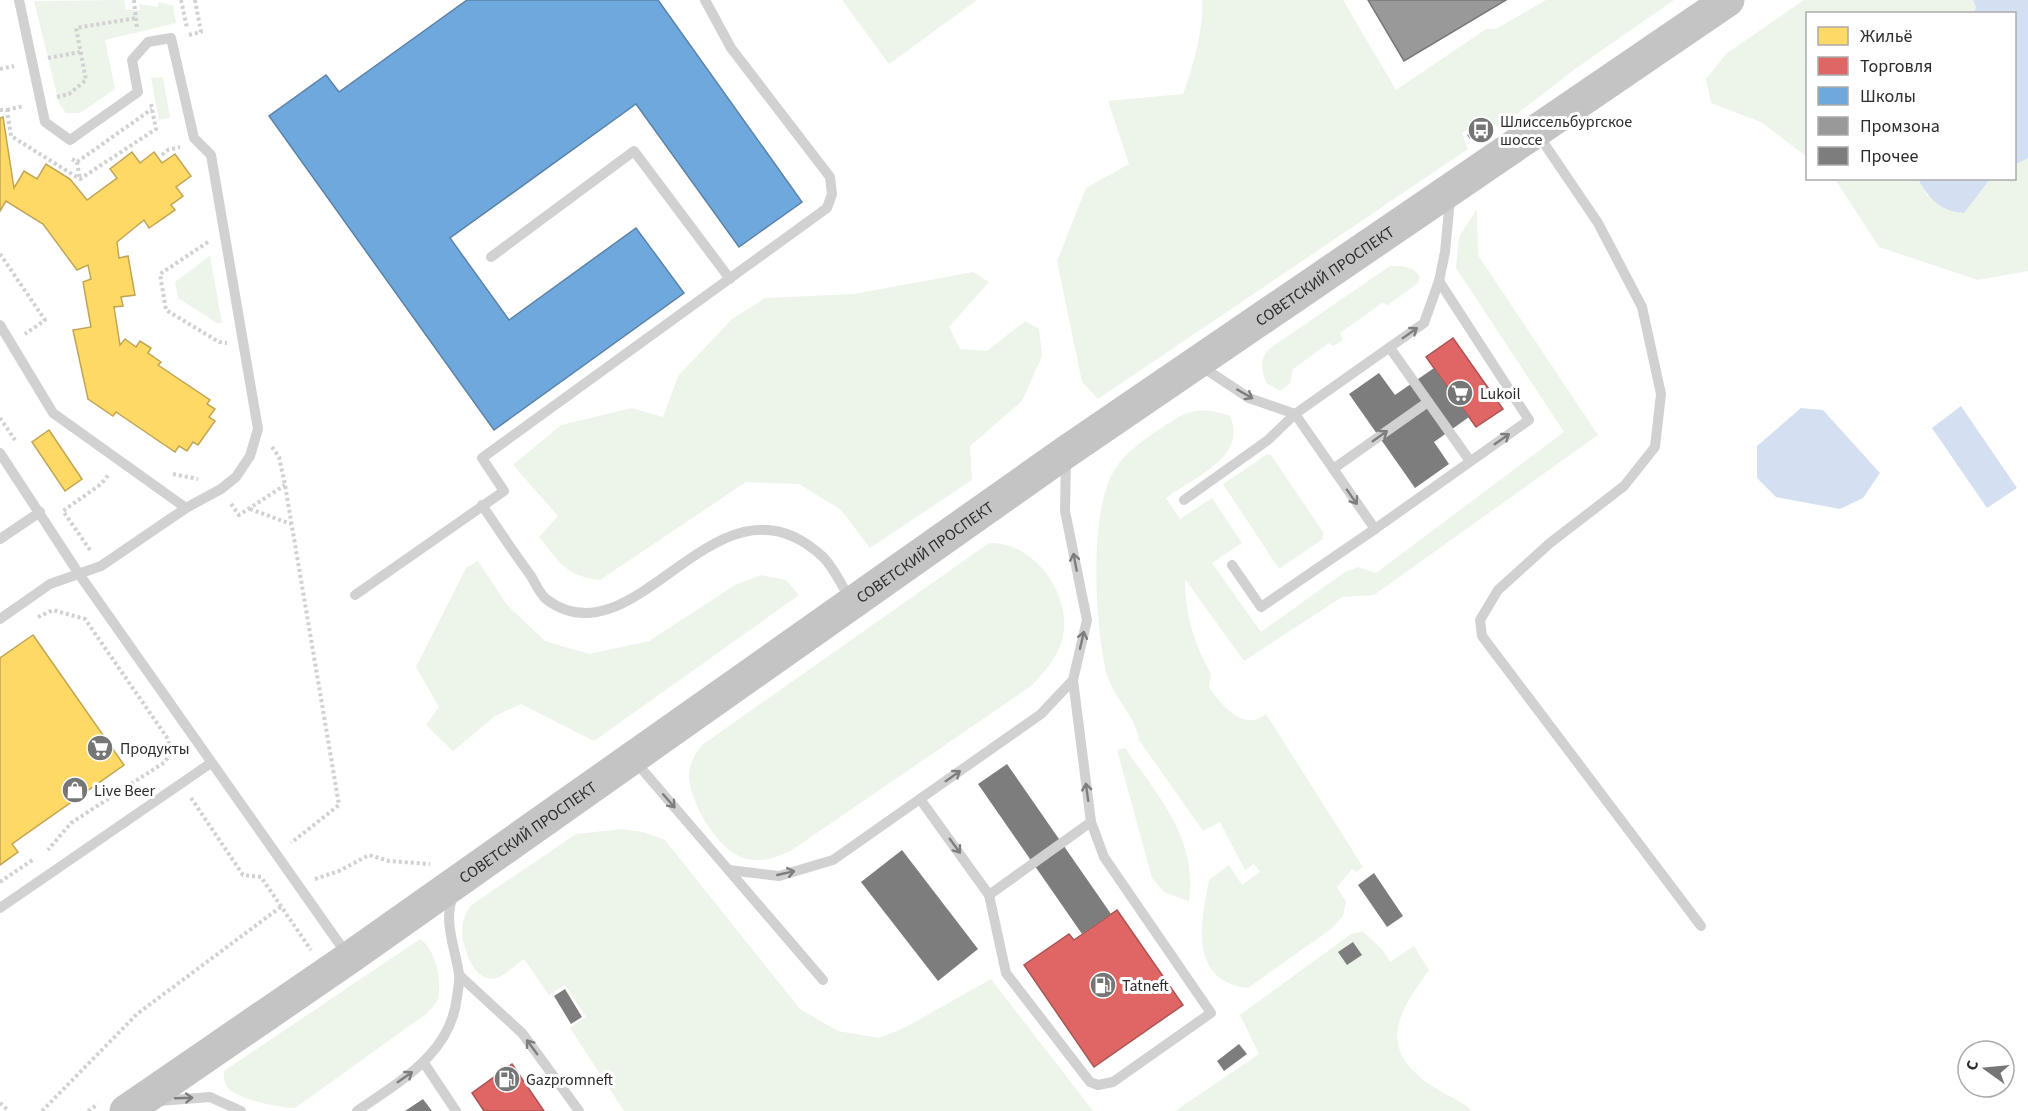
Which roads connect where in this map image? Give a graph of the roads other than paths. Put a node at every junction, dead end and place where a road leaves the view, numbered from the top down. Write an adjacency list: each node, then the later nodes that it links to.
1 (19, 0): 20 (lane)
2 (705, 0): 7 (lane)
3 (1728, 0): 4 (main road, СОВЕТСКИЙ ПРОСПЕКТ)
4 (1535, 131): 5 (main road, СОВЕТСКИЙ ПРОСПЕКТ); 38 (lane)
5 (1450, 188): 8 (lane); 11 (main road, СОВЕТСКИЙ ПРОСПЕКТ)
6 (491, 257): 7 (lane)
7 (730, 279): 19 (lane)
8 (1439, 281): 10 (lane, one-way to 8); 16 (lane, one-way to 8)
9 (0, 325): 20 (lane)
10 (1390, 348): 12 (lane); 13 (lane)
11 (1196, 363): 13 (lane, one-way to 13); 14 (main road, СОВЕТСКИЙ ПРОСПЕКТ)
12 (1428, 402): 16 (lane); 17 (lane, one-way to 12)
13 (1295, 414): 17 (lane); 18 (lane)
14 (1066, 452): 27 (main road, СОВЕТСКИЙ ПРОСПЕКТ); 29 (lane, one-way to 14)
15 (0, 453): 21 (lane)
16 (1470, 461): 22 (lane)
17 (1333, 469): 22 (lane, one-way to 22)
18 (1184, 500)
19 (482, 505): 26 (lane); 27 (lane)
20 (186, 508): 25 (lane)
21 (40, 512): 23 (lane); 25 (lane)
22 (1375, 529): 24 (lane)
23 (0, 539)
24 (1233, 565)
25 (79, 574): 28 (lane); 31 (lane)
26 (355, 595)
27 (852, 602): 30 (main road, СОВЕТСКИЙ ПРОСПЕКТ)
28 (0, 619)
29 (1073, 680): 32 (lane, one-way to 29); 33 (lane, one-way to 29)
30 (631, 757): 34 (main road, СОВЕТСКИЙ ПРОСПЕКТ); 35 (lane, one-way to 35)
31 (211, 763): 37 (lane); 39 (lane)
32 (921, 799): 35 (lane, one-way to 32); 36 (lane, one-way to 36)
33 (1092, 822): 36 (lane); 36 (lane)
34 (449, 870): 39 (main road, СОВЕТСКИЙ ПРОСПЕКТ); 40 (lane)
35 (729, 870): 41 (lane)
36 (989, 895)
37 (0, 908)
38 (1701, 926)
39 (349, 958): 43 (main road, СОВЕТСКИЙ ПРОСПЕКТ)
40 (459, 975): 42 (lane); 47 (lane, one-way to 40)
41 (823, 980)
42 (424, 1063): 45 (lane, one-way to 42); 46 (lane)
43 (127, 1111): 44 (lane, one-way to 44)
44 (242, 1111)
45 (357, 1111)
46 (456, 1111)
47 (579, 1111)

